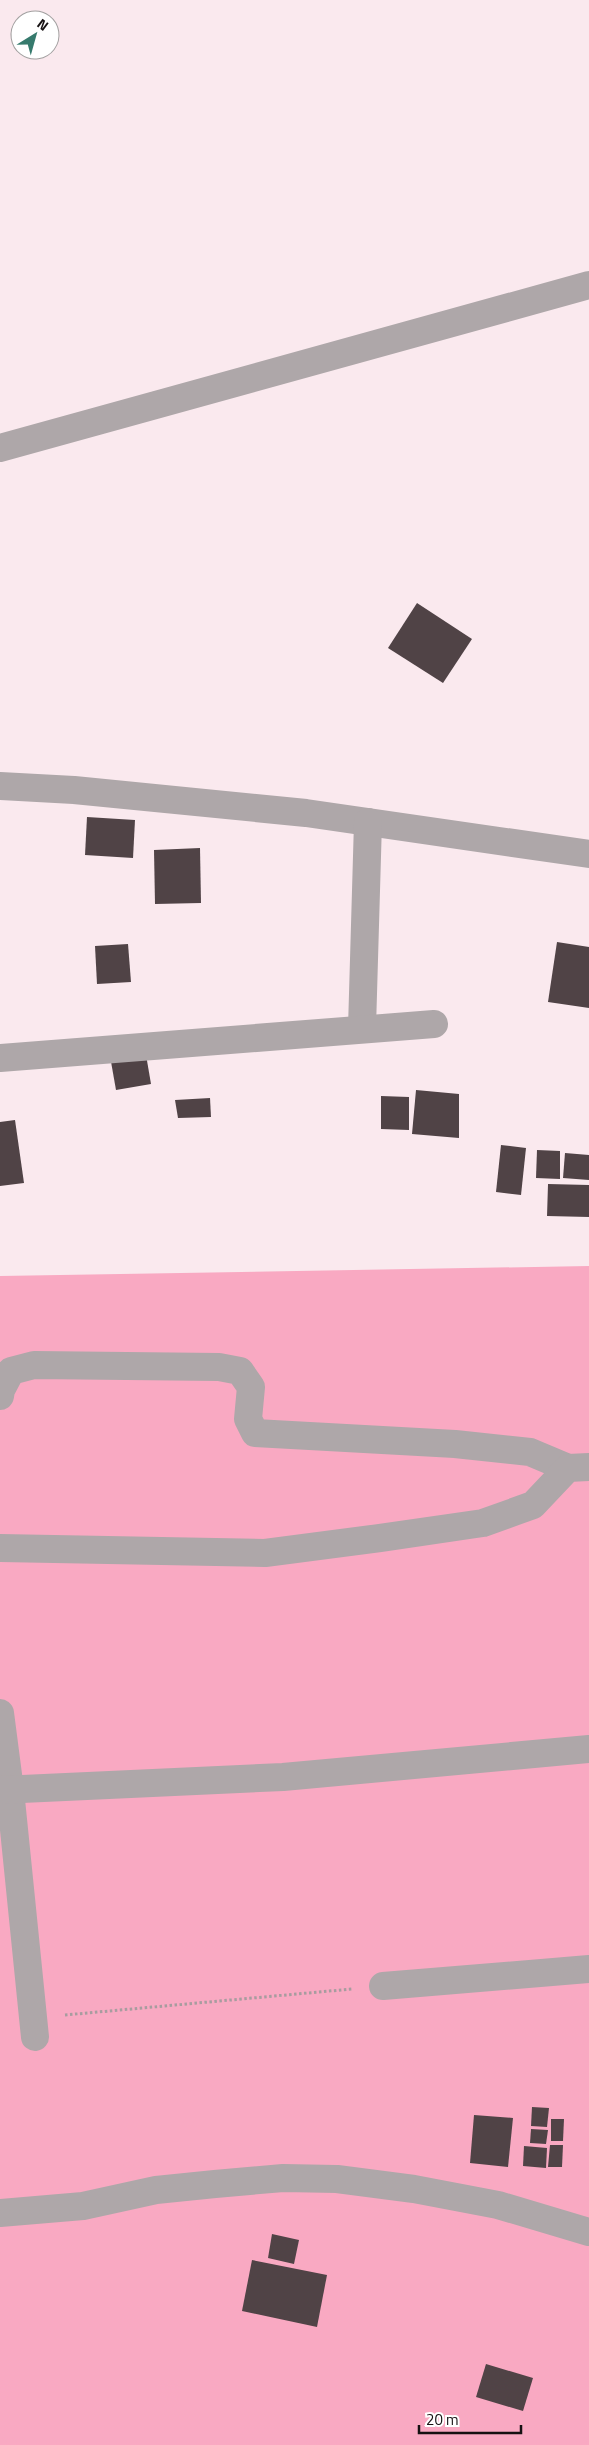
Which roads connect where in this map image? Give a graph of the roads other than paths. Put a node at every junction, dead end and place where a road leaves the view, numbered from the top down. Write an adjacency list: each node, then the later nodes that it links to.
1 (589, 285): 2 (street)
2 (0, 448)
3 (0, 786): 4 (street)
4 (368, 822): 5 (street); 7 (street)
5 (589, 854)
6 (434, 1024): 7 (street)
7 (362, 1028): 8 (street)
8 (0, 1058)
9 (0, 1396): 10 (street)
10 (578, 1468): 11 (street)
11 (0, 1548)
12 (0, 1713): 14 (street)
13 (589, 1749): 14 (street)
14 (5, 1790): 17 (street)
15 (589, 1969): 16 (street)
16 (383, 1986)
17 (34, 2027)
18 (0, 2213): 19 (street)
19 (589, 2232)

